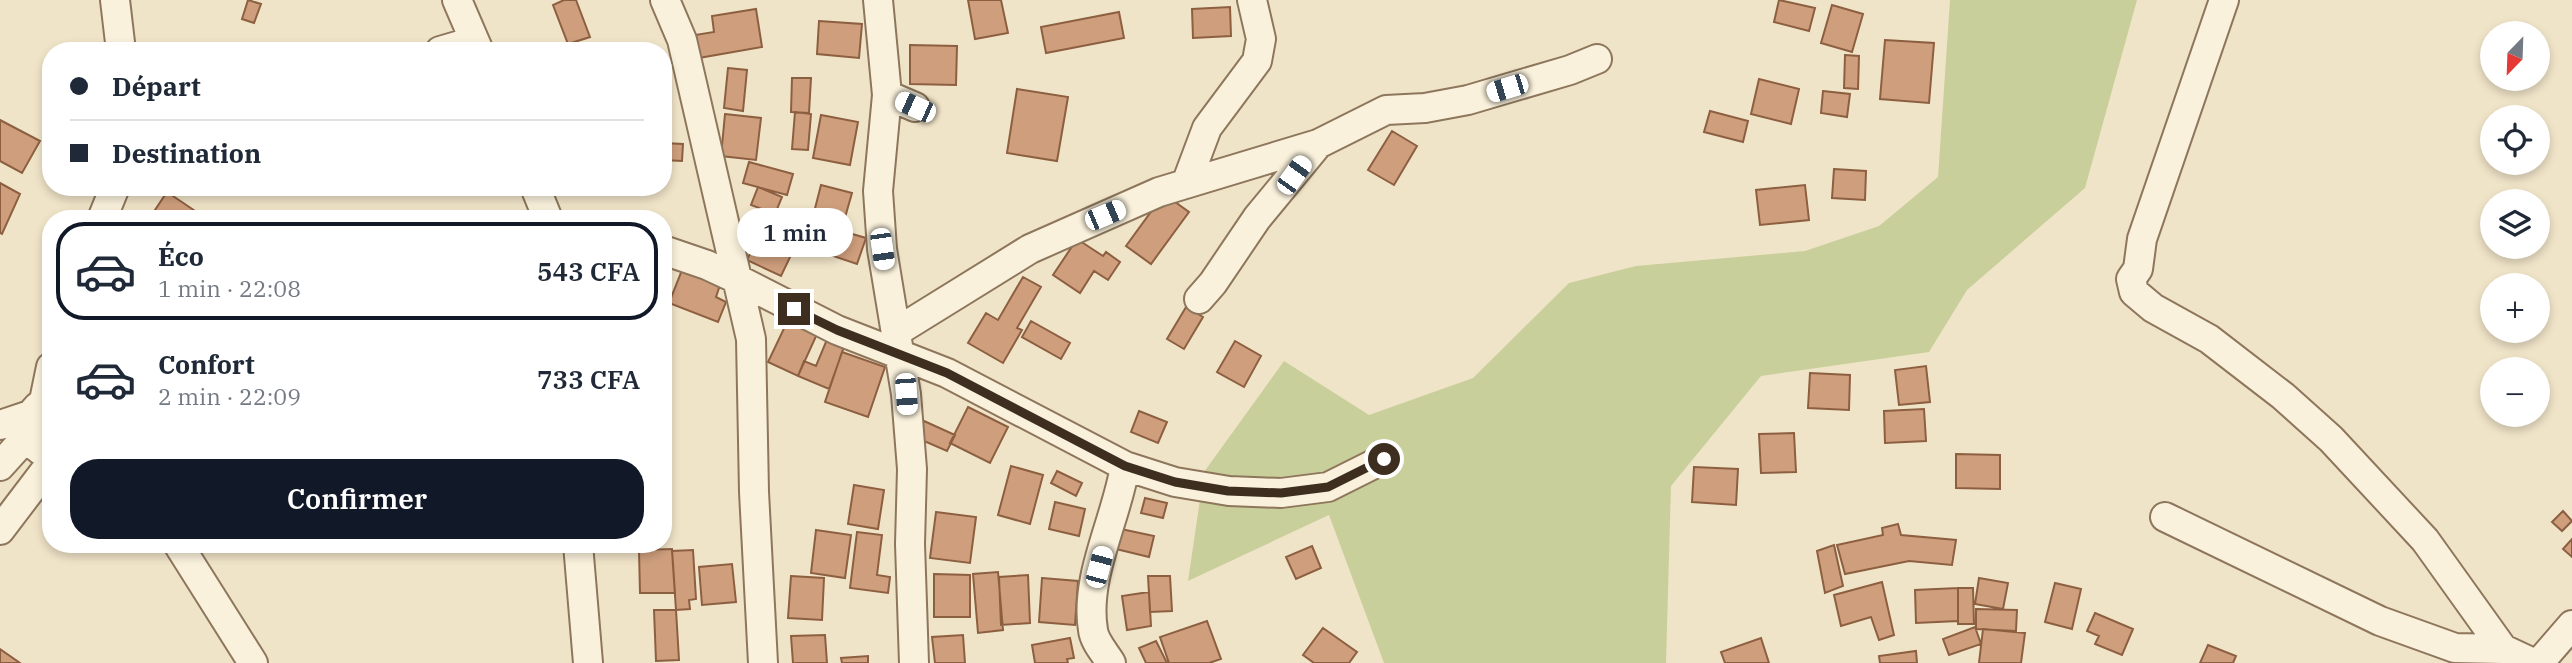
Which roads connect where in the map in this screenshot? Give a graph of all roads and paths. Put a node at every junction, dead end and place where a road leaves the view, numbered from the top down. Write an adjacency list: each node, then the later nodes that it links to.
1 (115, 0): 7 (street)
2 (457, 0): 8 (street)
3 (666, 0): 15 (street)
4 (878, 0): 10 (street)
5 (1252, 0): 13 (street)
6 (2224, 0): 30 (street)
7 (120, 42)
8 (475, 42)
9 (1597, 58): 12 (street)
10 (887, 94): 11 (street); 17 (street)
11 (915, 107)
12 (1318, 144): 13 (street); 16 (street)
13 (1186, 184): 17 (street)
14 (672, 253): 15 (street)
15 (737, 279): 17 (street); 33 (street)
16 (1199, 299)
17 (899, 343): 23 (street); 34 (street)
18 (38, 413): 19 (street); 20 (street); 22 (street)
19 (0, 425)
20 (42, 451)
21 (1384, 459): 23 (street)
22 (0, 466)
23 (1125, 466): 35 (street)
24 (42, 475): 26 (street)
25 (2165, 517): 30 (street)
26 (0, 530)
27 (184, 553): 31 (street)
28 (579, 553): 32 (street)
29 (2572, 625): 37 (street)
30 (2505, 656): 36 (street)
31 (253, 663)
32 (588, 663)
33 (763, 663)
34 (914, 663)
35 (1111, 663)
36 (2533, 663)
37 (2539, 663)

